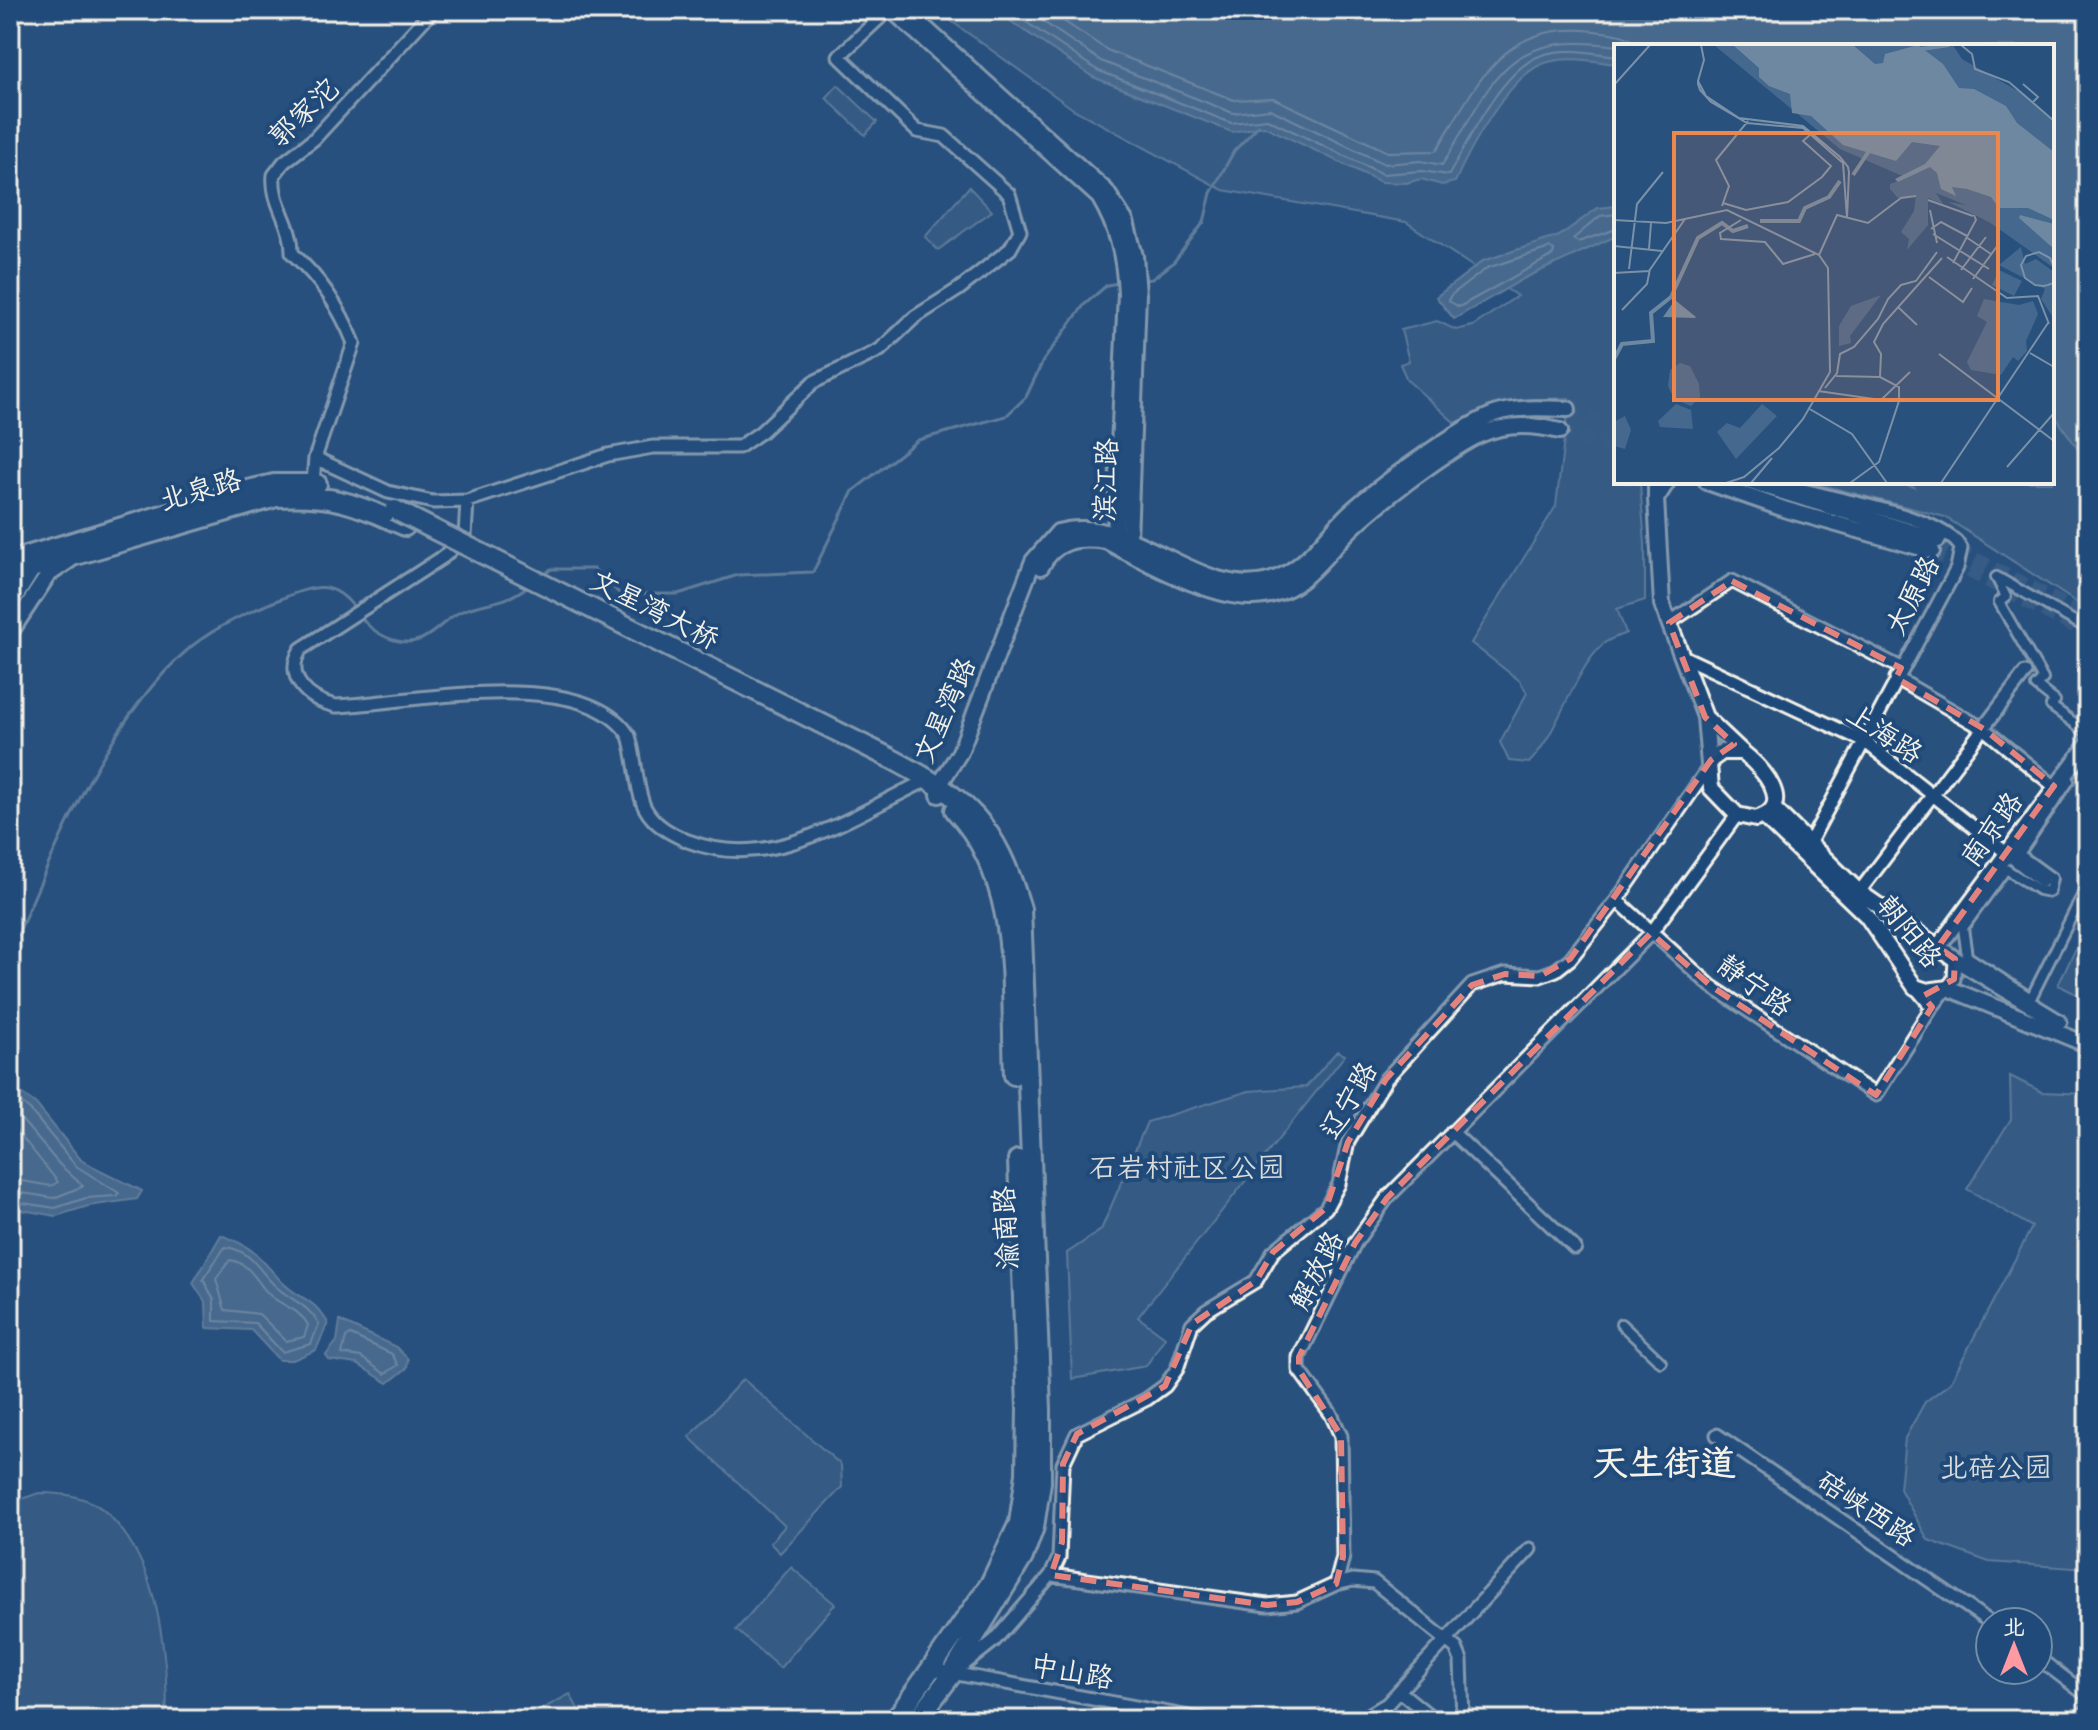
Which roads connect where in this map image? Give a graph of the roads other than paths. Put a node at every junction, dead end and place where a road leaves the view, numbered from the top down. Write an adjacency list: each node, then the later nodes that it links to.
1 (433, 10): 7 (street, 郭家沱)
2 (890, 10): 4 (main road, 滨江路); 15 (street)
3 (905, 10): 4 (main road, 滨江路)
4 (1102, 194): 17 (main road, 滨江路)
5 (1568, 409): 17 (main road, 文星湾路)
6 (1560, 431): 17 (main road, 文星湾路)
7 (315, 458): 8 (street, 郭家沱); 15 (street)
8 (313, 483): 16 (highway, 北泉路); 20 (highway, 北泉路)
9 (1656, 484): 14 (main road)
10 (1666, 484): 14 (main road)
11 (1713, 484): 12 (main road)
12 (1757, 484)
13 (1784, 484): 27 (street, 太原路)
14 (1656, 499): 23 (main road)
15 (467, 501): 38 (street)
16 (400, 518): 18 (highway, 北泉路); 36 (highway, 文星湾大桥)
17 (1122, 542): 40 (main road, 文星湾路)
18 (76, 556): 20 (highway, 北泉路); 25 (main road)
19 (10, 561): 20 (highway, 北泉路)
20 (37, 561): 21 (highway, 北泉路); 22 (main road)
21 (10, 574)
22 (10, 604): 25 (main road)
23 (1669, 623): 26 (main road); 27 (street)
24 (2088, 629): 31 (street)
25 (11, 631)
26 (1682, 656): 29 (main road); 32 (street, 上海路)
27 (1898, 673): 30 (street); 32 (street, 太原路)
28 (2025, 673): 30 (street)
29 (1705, 717): 34 (main road); 37 (main road)
30 (1984, 729): 39 (street); 41 (street)
31 (2088, 733)
32 (1864, 741): 41 (street, 上海路); 44 (street, 太原路)
33 (2088, 744): 39 (main road, 南京路)
34 (1742, 752): 37 (main road); 42 (main road)
35 (2088, 753): 47 (street)
36 (888, 762): 38 (highway, 渝南路); 40 (highway, 渝南路)
37 (1709, 765): 43 (main road); 49 (street, 辽宁路)
38 (919, 784): 40 (highway, 渝南路)
39 (2054, 786): 45 (main road, 南京路)
40 (942, 789): 70 (highway, 渝南路); 72 (highway, 渝南路)
41 (1934, 794): 45 (street, 上海路); 48 (street)
42 (1768, 812): 43 (main road); 44 (main road); 54 (main road, 朝阳路)
43 (1737, 815): 50 (street, 解放路)
44 (1810, 842): 48 (main road)
45 (2008, 851): 46 (street, 上海路); 51 (main road, 南京路)
46 (2042, 881)
47 (2088, 884)
48 (1859, 892): 51 (main road)
49 (1617, 900): 50 (street, 静宁路); 66 (street, 辽宁路)
50 (1651, 933): 57 (street, 静宁路); 60 (street, 解放路)
51 (1938, 947): 52 (main road)
52 (1955, 959): 53 (main road); 55 (street)
53 (1987, 979): 56 (main road); 58 (main road)
54 (1915, 987): 55 (main road, 朝阳路); 57 (street)
55 (1948, 988): 56 (main road, 朝阳路); 57 (street)
56 (1974, 997): 59 (main road, 朝阳路)
57 (1932, 1007)
58 (2088, 1036)
59 (2088, 1045)
60 (1452, 1132): 61 (street); 67 (street, 解放路)
61 (1575, 1248)
62 (1621, 1324): 63 (street)
63 (1661, 1362)
64 (1717, 1435): 68 (street, 碚峡西路)
65 (1526, 1553): 69 (street)
66 (1051, 1575): 67 (street); 72 (street, 辽宁路)
67 (1336, 1584): 69 (street)
68 (1974, 1611)
69 (1444, 1639): 73 (street); 81 (street)
70 (930, 1669): 72 (street, 中山路); 76 (highway, 渝南路)
71 (2054, 1670): 74 (street)
72 (952, 1674): 77 (highway, 渝南路); 78 (street, 中山路)
73 (1399, 1691): 79 (street); 80 (street)
74 (2088, 1696)
75 (2088, 1713): 82 (main road)
76 (895, 1720)
77 (917, 1720)
78 (1206, 1720)
79 (1360, 1720)
80 (1435, 1720)
81 (1463, 1720)
82 (2083, 1720)

